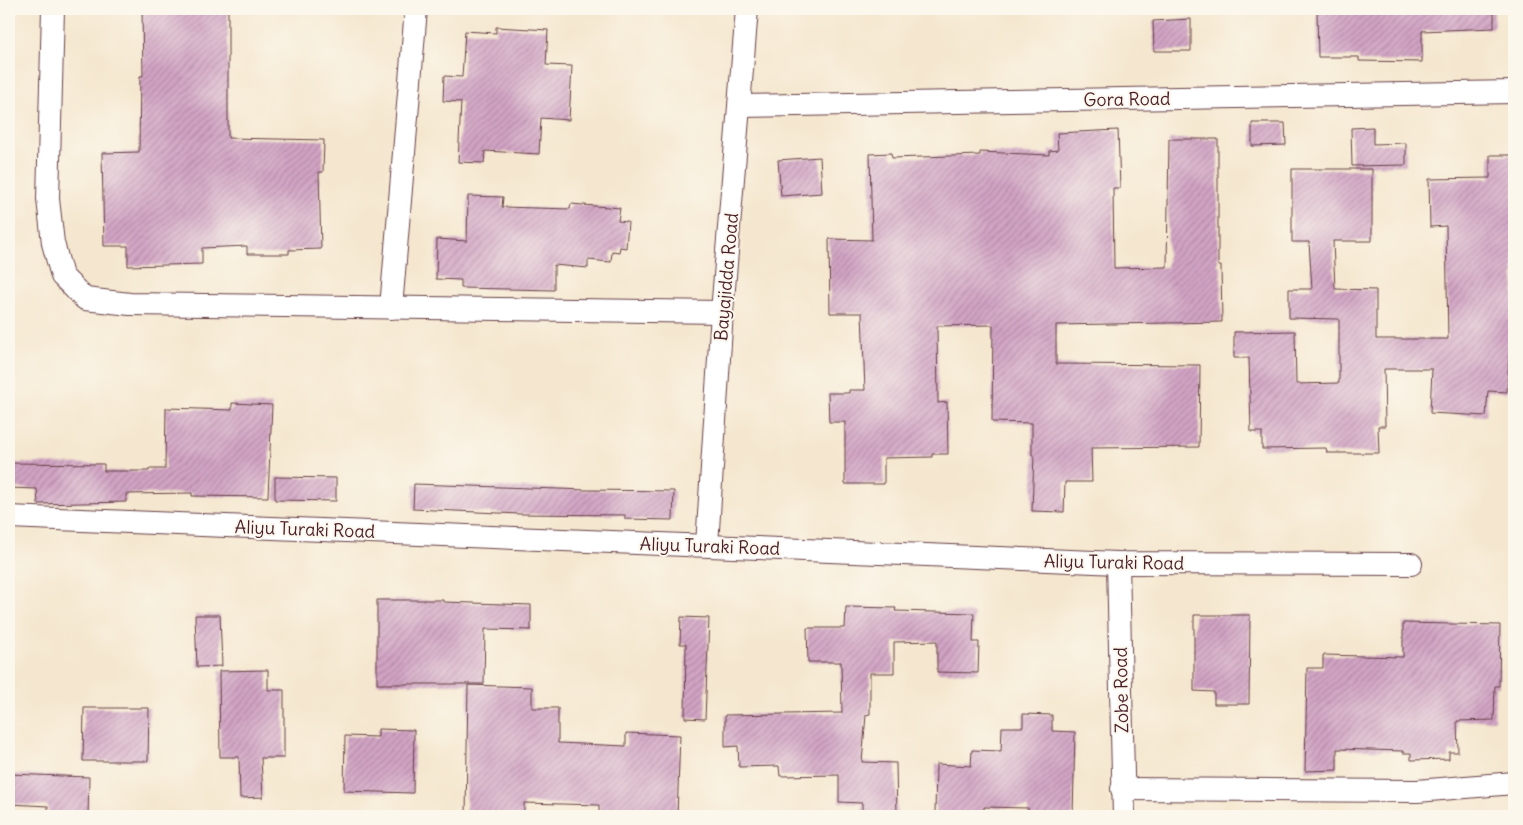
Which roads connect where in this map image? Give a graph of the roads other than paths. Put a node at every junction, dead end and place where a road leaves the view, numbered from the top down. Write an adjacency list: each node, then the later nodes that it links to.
1 (53, 9): 6 (street)
2 (416, 9): 6 (street)
3 (747, 9): 5 (street, Bayajidda Road)
4 (1514, 92): 5 (street, Gora Road)
5 (740, 106): 7 (street, Bayajidda Road)
6 (391, 308): 7 (street)
7 (722, 312): 9 (street, Bayajidda Road)
8 (9, 516): 9 (street, Aliyu Turaki Road)
9 (707, 545): 10 (street, Aliyu Turaki Road)
10 (1118, 564): 11 (street, Aliyu Turaki Road); 13 (street, Zobe Road)
11 (1411, 564)
12 (1514, 783): 13 (street)
13 (1122, 789): 14 (street, Zobe Road)
14 (1124, 816)

